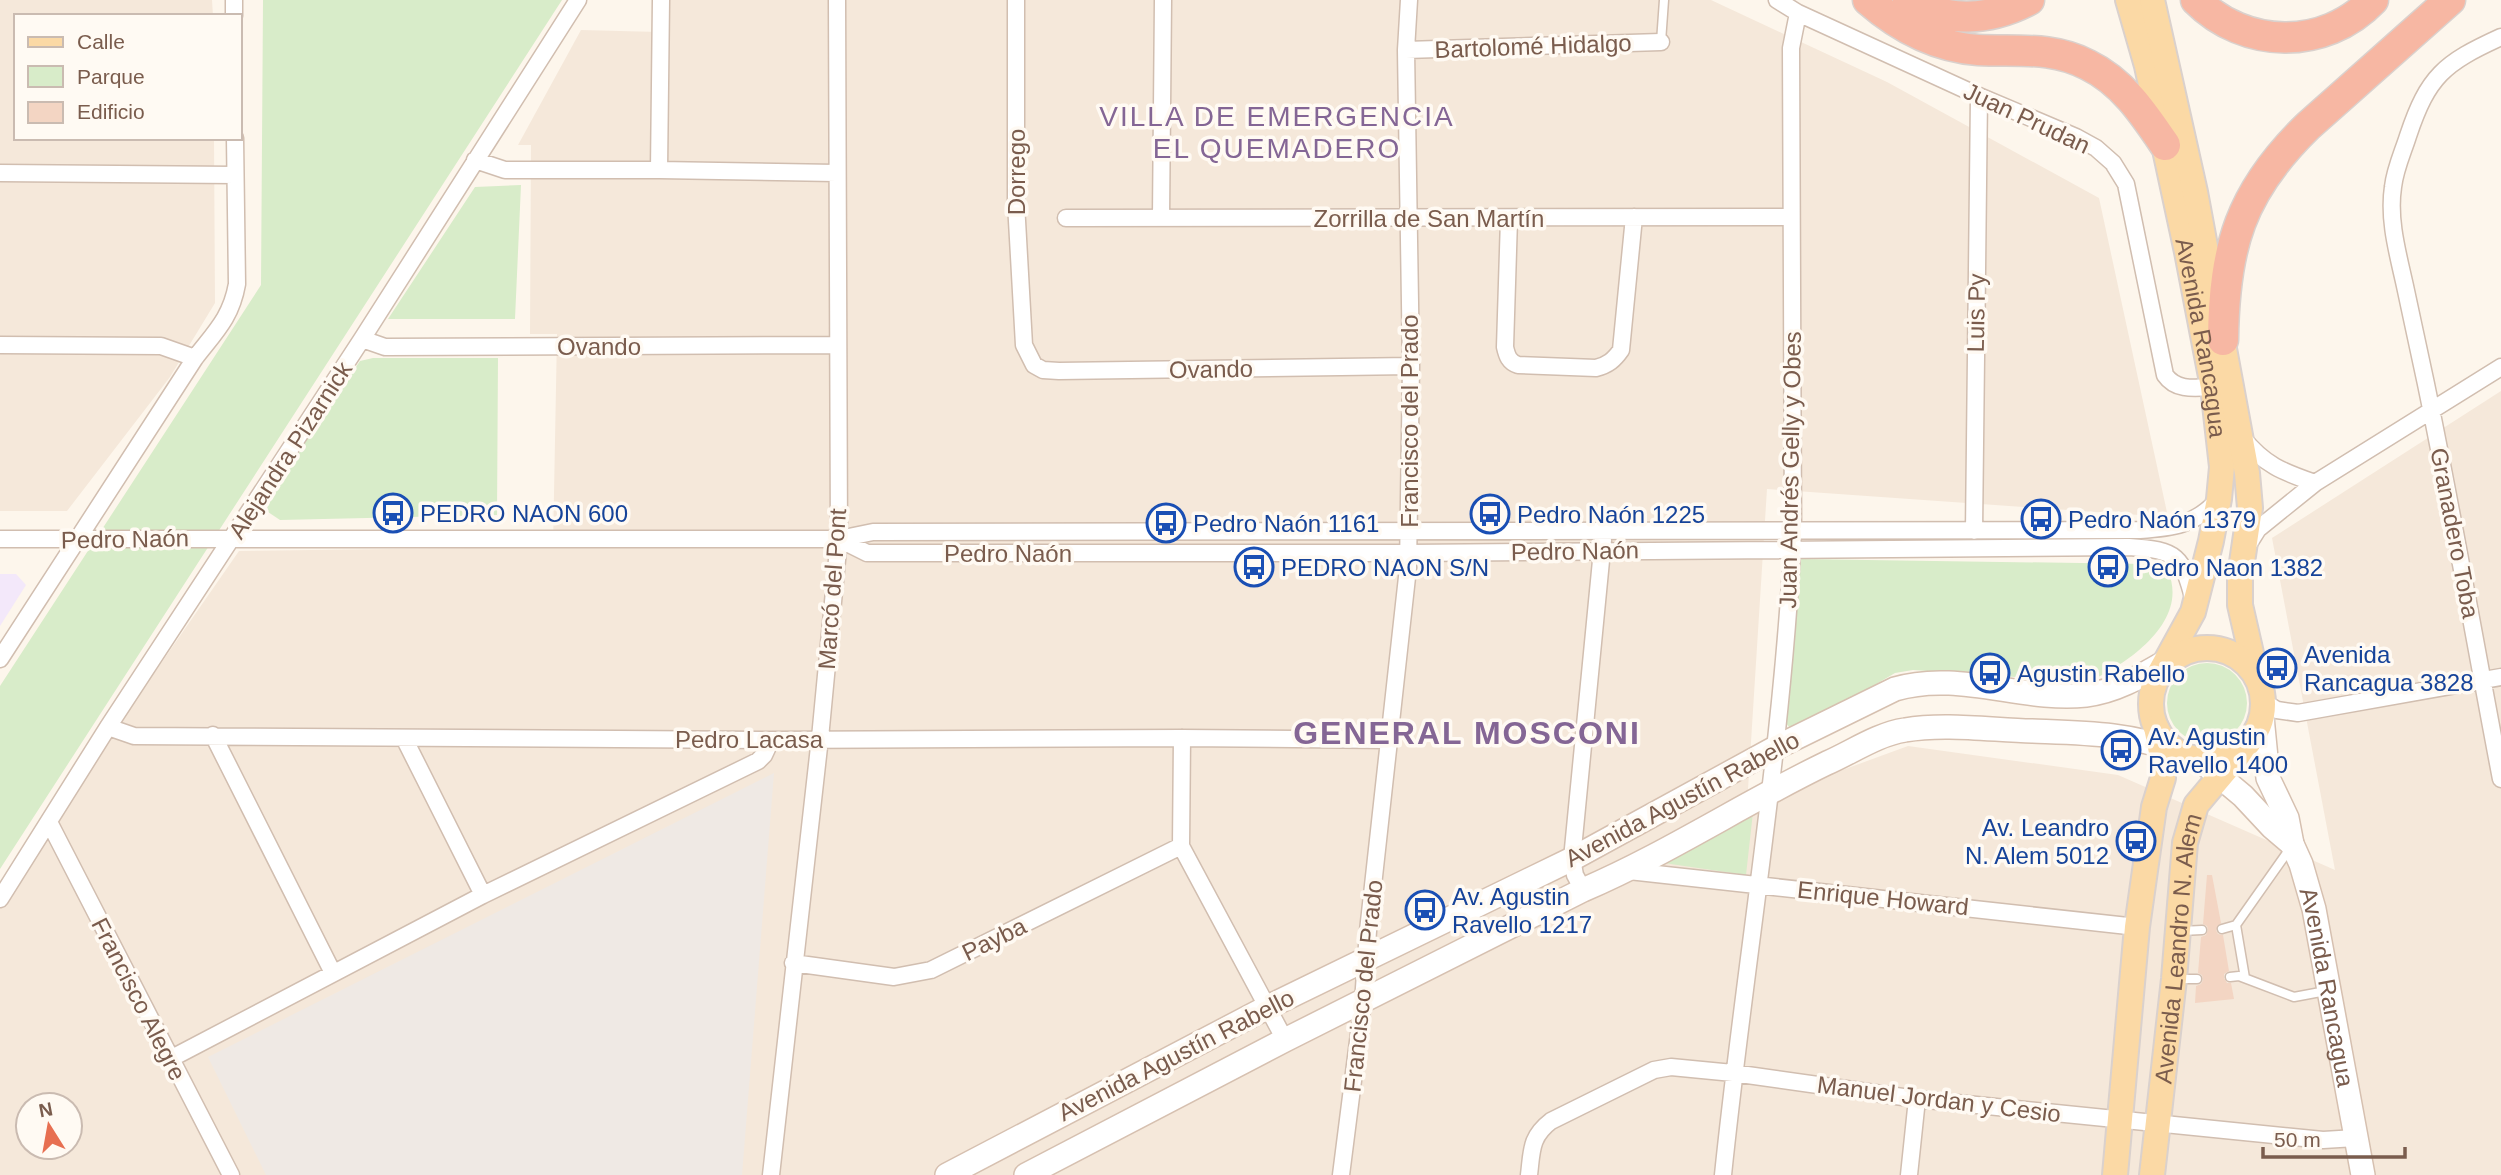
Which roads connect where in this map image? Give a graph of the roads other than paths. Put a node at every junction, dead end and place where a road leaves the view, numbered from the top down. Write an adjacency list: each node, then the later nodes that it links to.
1 (578, 0): 24 (street, Alejandra Pizarnick)
2 (661, 0): 25 (street)
3 (837, 0): 27 (street, Marcó del Pont)
4 (1016, 0): 39 (street, Dorrego)
5 (1163, 0): 29 (street)
6 (1409, 0): 20 (street, Francisco del Prado)
7 (1664, 0): 19 (lane)
8 (1777, 0): 17 (street, Juan Prudan)
9 (1868, 0): 23 (highway)
10 (1908, 0): 11 (highway)
11 (2029, 0)
12 (2128, 0): 23 (main road, Avenida Rancagua)
13 (2152, 0): 36 (main road, Avenida Rancagua)
14 (2196, 0): 15 (highway)
15 (2373, 0)
16 (2450, 0): 36 (highway)
17 (1798, 13): 21 (street, Juan Prudan); 31 (street, Juan Andrés Gelly y Obes)
18 (2501, 37): 44 (street, Granadero Toba)
19 (1661, 42): 20 (street, Bartolomé Hidalgo)
20 (1406, 50): 33 (street, Francisco del Prado)
21 (1979, 96): 43 (street, Juan Prudan); 50 (street, Luis Py)
22 (235, 140): 28 (street)
23 (2165, 145): 43 (main road, Avenida Rancagua)
24 (475, 160): 25 (street); 35 (street, Alejandra Pizarnick)
25 (659, 170): 27 (street)
26 (0, 173): 28 (street)
27 (836, 173): 38 (street, Marcó del Pont)
28 (235, 176): 40 (street)
29 (1161, 217): 32 (street, Zorrilla de San Martín); 33 (street, Zorrilla de San Martín)
30 (1634, 217): 31 (street, Zorrilla de San Martín); 34 (street, Zorrilla de San Martín); 34 (street)
31 (1791, 217): 49 (street, Juan Andrés Gelly y Obes)
32 (1066, 218)
33 (1408, 218): 34 (street, Zorrilla de San Martín); 41 (street, Francisco del Prado)
34 (1509, 219)
35 (362, 339): 38 (street, Ovando); 52 (street, Alejandra Pizarnick)
36 (2223, 340): 45 (main road, Avenida Rancagua)
37 (0, 345): 40 (street)
38 (838, 345): 54 (street, Marcó del Pont)
39 (1024, 345): 41 (street, Ovando)
40 (195, 358): 55 (street)
41 (1411, 366): 51 (street, Francisco del Prado)
42 (2501, 367): 44 (street)
43 (2213, 387): 47 (main road, Avenida Rancagua)
44 (2432, 412): 46 (street); 65 (street, Granadero Toba)
45 (2242, 436): 46 (street); 58 (main road, Avenida Rancagua)
46 (2315, 483): 58 (street)
47 (2219, 499): 50 (street, Pedro Naón); 60 (main road, Avenida Rancagua)
48 (1602, 531): 49 (street, Pedro Naón); 51 (street, Pedro Naón); 57 (street)
49 (1793, 531): 50 (street, Pedro Naón); 56 (street, Juan Andrés Gelly y Obes)
50 (1973, 531)
51 (1409, 533): 54 (street, Pedro Naón); 59 (street, Francisco del Prado)
52 (232, 538): 54 (street, Pedro Naón); 55 (street, Pedro Naón); 67 (street, Alejandra Pizarnick)
53 (0, 539): 55 (street, Pedro Naón)
54 (839, 539): 59 (street, Pedro Naón); 70 (street, Marcó del Pont)
55 (79, 540): 61 (street)
56 (1792, 549): 57 (street, Pedro Naón); 60 (street, Pedro Naón); 76 (street, Juan Andrés Gelly y Obes)
57 (1603, 550): 59 (street, Pedro Naón); 83 (street)
58 (2243, 552): 63 (main road, Avenida Rancagua)
59 (1409, 553): 73 (street, Francisco del Prado)
60 (2195, 605): 62 (main road, Avenida Rancagua)
61 (0, 659)
62 (2167, 664): 63 (main road); 75 (main road); 76 (main road, Avenida Agustín Rabello)
63 (2256, 675): 66 (main road)
64 (2501, 677): 65 (street)
65 (2482, 680): 66 (street); 78 (street, Granadero Toba)
66 (2263, 710): 74 (main road); 81 (main road, Avenida Rancagua)
67 (108, 727): 68 (street, Pedro Lacasa); 80 (street, Alejandra Pizarnick)
68 (213, 735): 69 (street, Pedro Lacasa); 94 (street)
69 (404, 738): 72 (street, Pedro Lacasa); 87 (street)
70 (820, 738): 71 (street, Pedro Lacasa); 72 (street, Pedro Lacasa); 93 (street, Marcó del Pont)
71 (1182, 738): 73 (street, Pedro Lacasa); 82 (street)
72 (771, 740): 87 (street)
73 (1391, 740): 92 (street, Francisco del Prado)
74 (2249, 742): 75 (main road); 77 (main road, Avenida Leandro N. Alem)
75 (2174, 746): 77 (main road, Avenida Rancagua); 79 (main road, Avenida Agustín Rabello); 90 (main road, Avenida Leandro N. Alem)
76 (1775, 748): 79 (street, Juan Andrés Gelly y Obes); 83 (main road, Avenida Agustín Rabello)
77 (2220, 775): 81 (main road, Avenida Rancagua); 105 (main road, Avenida Leandro N. Alem)
78 (2501, 779)
79 (1770, 790): 84 (main road, Avenida Agustín Rabello); 85 (street, Juan Andrés Gelly y Obes)
80 (49, 822): 88 (street, Alejandra Pizarnick); 101 (street, Francisco Alegre)
81 (2292, 844): 89 (lane); 97 (main road, Avenida Rancagua)
82 (1181, 846): 93 (street, Payba); 99 (street)
83 (1572, 859): 86 (street); 92 (main road, Avenida Agustín Rabello)
84 (1629, 871): 85 (street, Enrique Howard); 86 (main road, Avenida Agustín Rabello)
85 (1760, 885): 90 (street, Enrique Howard); 102 (street, Juan Andrés Gelly y Obes)
86 (1583, 890): 98 (main road, Avenida Agustín Rabello)
87 (483, 895): 94 (street)
88 (0, 899)
89 (2236, 925): 91 (lane); 96 (lane)
90 (2137, 927): 104 (main road, Avenida Leandro N. Alem)
91 (2222, 929)
92 (1368, 958): 98 (street, Francisco del Prado); 99 (main road, Avenida Agustín Rabello)
93 (793, 963): 108 (street, Marcó del Pont)
94 (332, 973): 101 (street)
95 (2230, 977): 96 (lane)
96 (2245, 978): 97 (lane)
97 (2329, 991): 106 (main road, Avenida Rancagua)
98 (1363, 1002): 100 (main road, Avenida Agustín Rabello); 111 (street, Francisco del Prado)
99 (1266, 1008): 100 (street); 109 (main road, Avenida Agustín Rabello)
100 (1285, 1040): 110 (main road, Avenida Agustín Rabello)
101 (170, 1059): 107 (street, Francisco Alegre)
102 (1733, 1073): 103 (street, Manuel Jordan y Cesio); 112 (street, Manuel Jordan y Cesio); 113 (street, Juan Andrés Gelly y Obes)
103 (1917, 1099): 104 (street, Manuel Jordan y Cesio); 114 (street)
104 (2121, 1119): 105 (street, Manuel Jordan y Cesio); 115 (main road, Avenida Leandro N. Alem)
105 (2158, 1123): 106 (street, Manuel Jordan y Cesio); 116 (main road, Avenida Leandro N. Alem)
106 (2356, 1138): 117 (main road, Avenida Rancagua)
107 (231, 1175)
108 (771, 1175)
109 (947, 1175)
110 (1026, 1175)
111 (1341, 1175)
112 (1530, 1175)
113 (1723, 1175)
114 (1909, 1175)
115 (2115, 1175)
116 (2152, 1175)
117 (2363, 1175)

